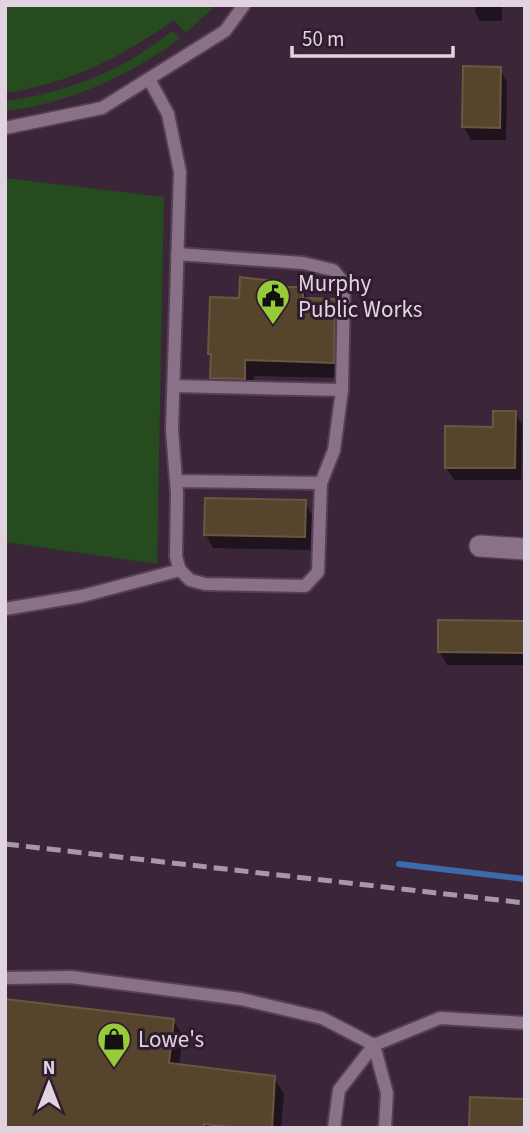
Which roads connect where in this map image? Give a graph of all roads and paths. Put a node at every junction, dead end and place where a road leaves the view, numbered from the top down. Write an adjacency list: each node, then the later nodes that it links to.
1 (244, 5): 2 (lane)
2 (149, 79): 3 (lane); 4 (lane)
3 (5, 128)
4 (177, 254): 5 (lane); 6 (lane)
5 (173, 386): 6 (lane); 7 (lane)
6 (342, 390): 8 (lane)
7 (177, 481): 8 (lane); 11 (lane)
8 (321, 483): 11 (lane)
9 (481, 546): 10 (street)
10 (525, 549)
11 (180, 570): 12 (lane)
12 (27, 605): 13 (lane); 14 (lane)
13 (5, 609)
14 (5, 615)
15 (5, 978): 17 (lane)
16 (525, 1023): 17 (lane)
17 (374, 1045): 18 (lane); 19 (lane)
18 (334, 1128)
19 (385, 1128)

